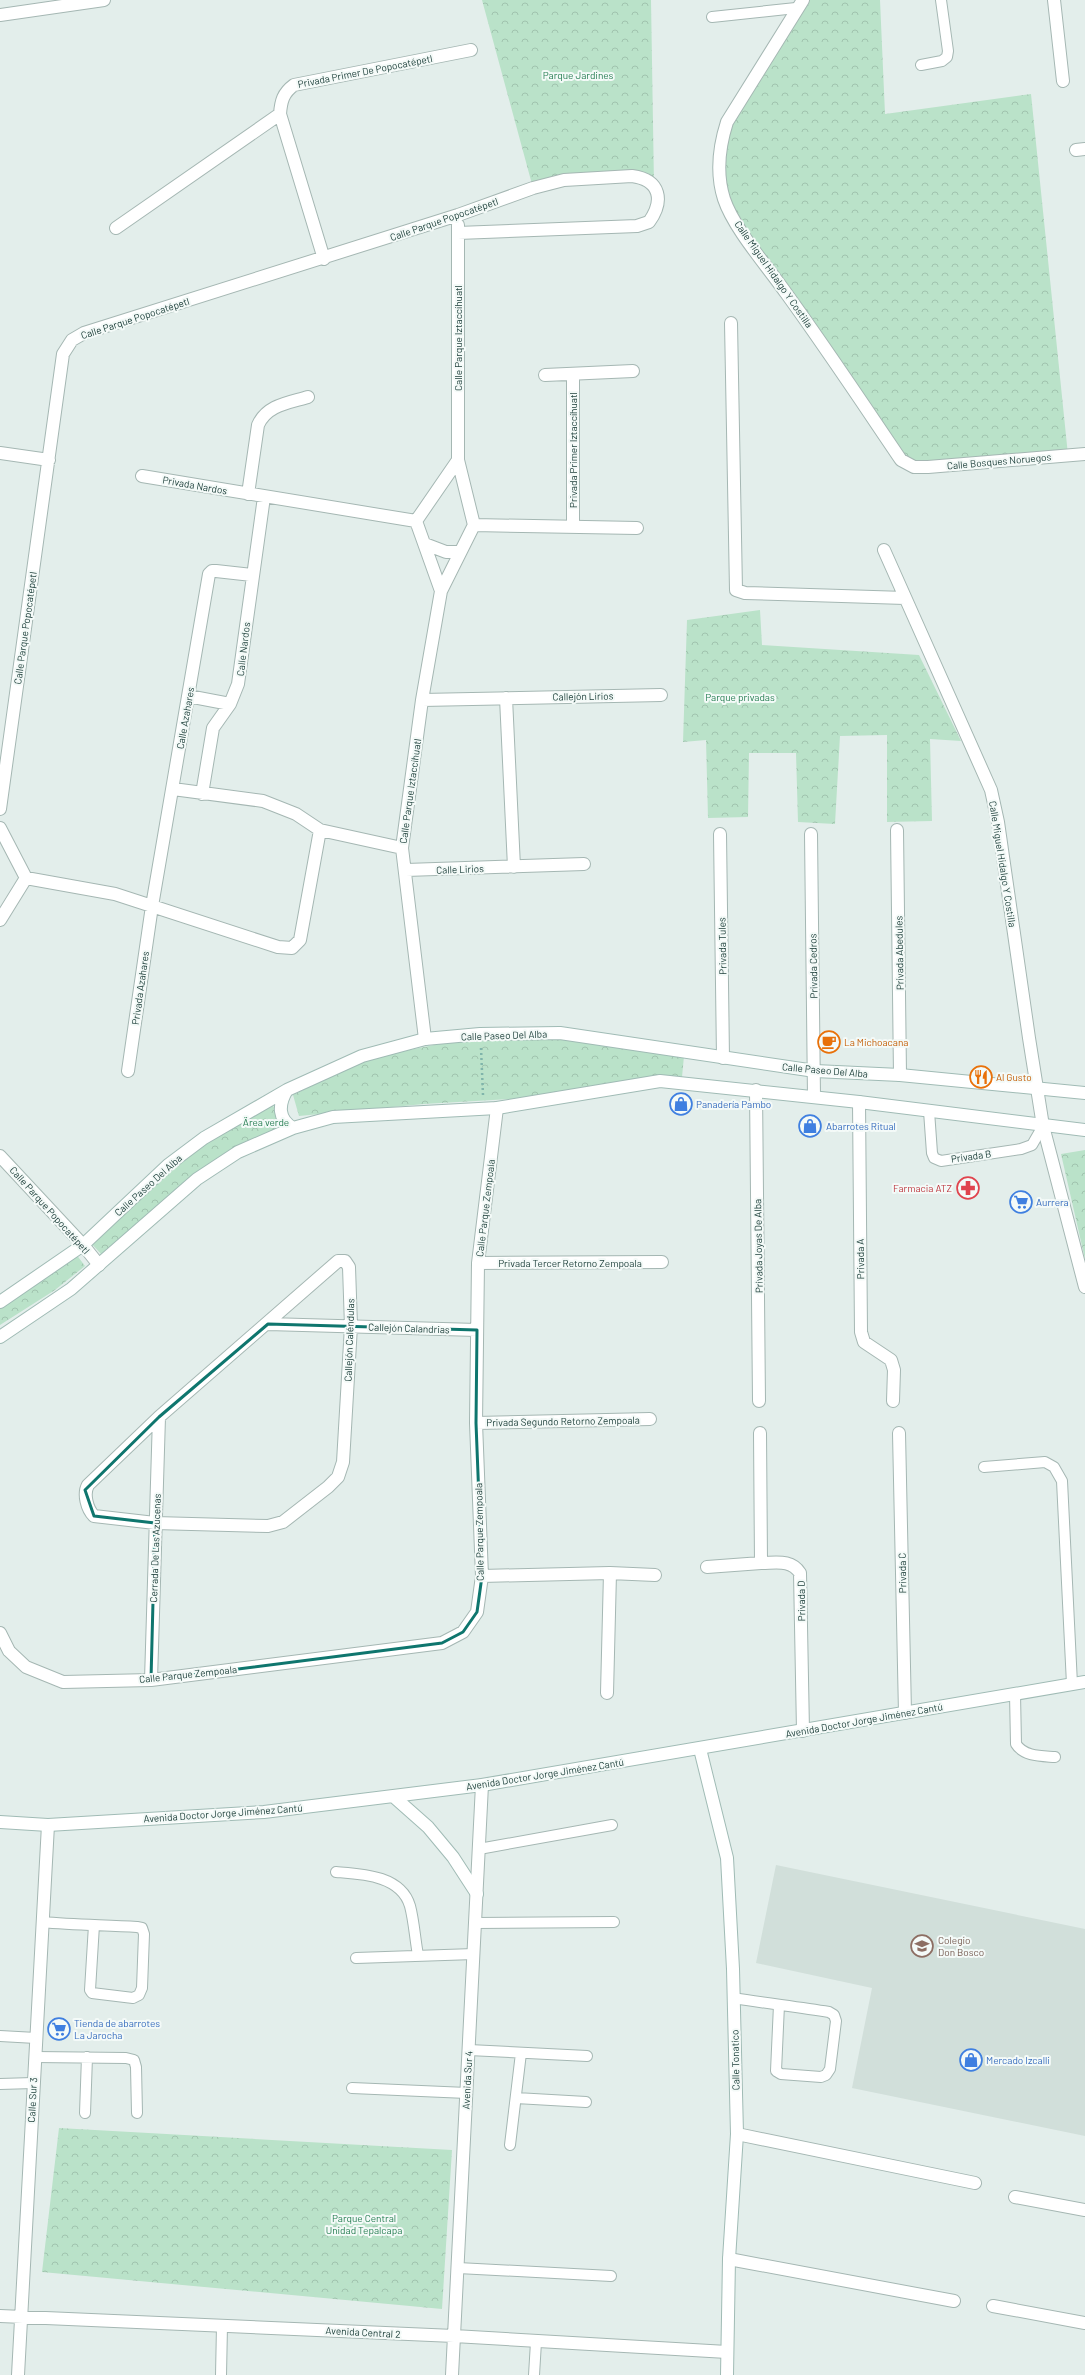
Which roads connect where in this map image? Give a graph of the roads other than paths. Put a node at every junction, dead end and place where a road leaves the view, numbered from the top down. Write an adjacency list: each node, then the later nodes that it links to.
1 (104, 0): 5 (street)
2 (941, 0): 8 (lane)
3 (1054, 0): 9 (street)
4 (800, 4): 6 (lane); 24 (street, Calle Miguel Hidalgo Y Costilla)
5 (0, 15)
6 (712, 17)
7 (471, 50): 10 (street, Privada Primer De Popocatépetl)
8 (921, 64)
9 (1063, 81)
10 (280, 114): 12 (street); 14 (street)
11 (458, 216): 13 (street, Calle Parque Iztaccíhuatl); 13 (street, Calle Parque Popocatépetl); 14 (street, Calle Parque Popocatépetl)
12 (116, 228)
13 (458, 233): 23 (street, Calle Parque Iztaccíhuatl)
14 (324, 259): 22 (street, Calle Parque Popocatépetl)
15 (730, 323): 37 (street)
16 (633, 371): 17 (street)
17 (573, 374): 18 (street); 30 (street, Privada Primer Iztaccíhuatl)
18 (545, 375)
19 (308, 397): 26 (street)
20 (0, 454): 22 (street)
21 (1085, 454): 24 (street, Calle Bosques Noruegos)
22 (49, 460): 45 (street, Calle Parque Popocatépetl)
23 (458, 460): 28 (street); 29 (street, Calle Parque Iztaccíhuatl)
24 (914, 467)
25 (142, 476): 26 (street, Privada Nardos)
26 (248, 494): 27 (street, Privada Nardos)
27 (264, 497): 28 (street); 35 (street, Calle Nardos)
28 (416, 521): 32 (street, Calle Parque Iztaccíhuatl)
29 (474, 525): 30 (street); 34 (street, Calle Parque Iztaccíhuatl)
30 (573, 527): 31 (street)
31 (636, 528)
32 (425, 544): 34 (street); 36 (street, Calle Parque Iztaccíhuatl)
33 (884, 550): 37 (street, Calle Miguel Hidalgo Y Costilla)
34 (460, 552): 36 (street, Calle Parque Iztaccíhuatl)
35 (252, 575): 39 (street, Calle Azahares); 42 (street, Calle Nardos)
36 (441, 591): 41 (street, Calle Parque Iztaccíhuatl)
37 (905, 598): 63 (street, Calle Miguel Hidalgo Y Costilla)
38 (661, 695): 40 (street, Callejón Lirios)
39 (188, 696): 42 (street); 43 (street, Calle Azahares)
40 (506, 698): 41 (street); 53 (street)
41 (422, 700): 51 (street, Calle Parque Iztaccíhuatl)
42 (230, 704): 44 (street, Calle Nardos)
43 (173, 789): 44 (street); 56 (street, Calle Azahares)
44 (202, 794): 47 (street)
45 (0, 809)
46 (0, 828): 55 (street)
47 (320, 830): 51 (street); 56 (street)
48 (897, 830): 62 (street, Privada Abedules)
49 (720, 834): 59 (street, Privada Tules)
50 (811, 834): 61 (street, Privada Cedros)
51 (402, 848): 54 (street, Calle Parque Iztaccíhuatl)
52 (584, 864): 53 (street)
53 (514, 867): 54 (street, Calle Lirios)
54 (406, 870): 58 (street, Calle Parque Iztaccíhuatl)
55 (26, 878): 56 (street); 57 (street)
56 (152, 906): 60 (street, Privada Azahares)
57 (0, 920)
58 (426, 1039): 59 (street, Calle Paseo Del Alba); 64 (street, Calle Paseo Del Alba)
59 (723, 1058): 61 (street, Calle Paseo Del Alba)
60 (128, 1071)
61 (814, 1071): 62 (street, Calle Paseo Del Alba); 67 (street, Privada Cedros)
62 (900, 1075): 63 (street, Calle Paseo Del Alba)
63 (1038, 1089): 66 (street, Calle Paseo Del Alba); 71 (street, Calle Miguel Hidalgo Y Costilla)
64 (287, 1090): 72 (street); 75 (street, Calle Paseo Del Alba)
65 (756, 1090): 67 (street); 69 (street); 85 (street, Privada Joyas De Alba)
66 (1085, 1093)
67 (814, 1097): 68 (street)
68 (859, 1102): 70 (street); 86 (street, Privada A)
69 (497, 1108): 72 (street); 77 (street, Calle Parque Zempoala)
70 (929, 1111): 71 (street); 71 (lane, Privada B)
71 (1043, 1126): 73 (street); 79 (street, Calle Miguel Hidalgo Y Costilla)
72 (294, 1128): 78 (street)
73 (1085, 1130)
74 (0, 1156): 75 (street, Calle Parque Popocatépetl)
75 (83, 1245): 78 (street, Calle Parque Popocatépetl); 80 (street, Calle Paseo Del Alba)
76 (662, 1262): 77 (street, Privada Tercer Retorno Zempoala)
77 (478, 1263): 83 (street, Calle Parque Zempoala)
78 (99, 1265): 84 (street)
79 (1085, 1287)
80 (0, 1302)
81 (268, 1324): 82 (street, Callejón Calandrias); 82 (street, Callejón Caléndulas); 87 (street, Callejón Caléndulas)
82 (351, 1326): 83 (street, Callejón Calandrias); 93 (street, Callejón Caléndulas)
83 (477, 1330): 89 (street, Calle Parque Zempoala)
84 (0, 1337)
85 (759, 1401)
86 (893, 1401)
87 (159, 1417): 93 (street, Cerrada De Las Azucenas); 93 (street, Callejón Caléndulas)
88 (650, 1419): 89 (street, Privada Segundo Retorno Zempoala)
89 (476, 1423): 97 (street, Calle Parque Zempoala)
90 (760, 1433): 94 (street)
91 (899, 1433): 105 (street, Privada C)
92 (984, 1467): 102 (lane)
93 (155, 1523): 100 (street, Cerrada De Las Azucenas)
94 (761, 1563): 95 (street); 106 (street, Privada D)
95 (707, 1567)
96 (610, 1573): 97 (street); 98 (street); 103 (street)
97 (482, 1576): 100 (street, Calle Parque Zempoala)
98 (655, 1576)
99 (0, 1633): 100 (street, Calle Parque Zempoala)
100 (151, 1680)
101 (1085, 1682): 102 (street, Avenida Doctor Jorge Jiménez Cantú)
102 (1072, 1684): 104 (street, Avenida Doctor Jorge Jiménez Cantú)
103 (607, 1693)
104 (1015, 1694): 105 (street, Avenida Doctor Jorge Jiménez Cantú); 108 (lane)
105 (905, 1713): 106 (street, Avenida Doctor Jorge Jiménez Cantú)
106 (803, 1731): 107 (street, Avenida Doctor Jorge Jiménez Cantú)
107 (700, 1749): 109 (street, Avenida Doctor Jorge Jiménez Cantú); 124 (street, Calle Tonatico)
108 (1055, 1758)
109 (482, 1785): 110 (street, Avenida Doctor Jorge Jiménez Cantú); 114 (street, Avenida Sur 4)
110 (393, 1796): 112 (street, Avenida Doctor Jorge Jiménez Cantú); 116 (street)
111 (0, 1822): 112 (street, Avenida Doctor Jorge Jiménez Cantú)
112 (48, 1825): 117 (street, Calle Sur 3)
113 (612, 1825): 114 (lane)
114 (479, 1849): 116 (street, Avenida Sur 4)
115 (336, 1872): 122 (lane)
116 (477, 1894): 119 (street, Avenida Sur 4)
117 (42, 1922): 120 (lane); 127 (street, Calle Sur 3)
118 (614, 1922): 119 (lane)
119 (475, 1923): 121 (street, Avenida Sur 4)
120 (94, 1925): 120 (lane)
121 (474, 1954): 122 (lane); 128 (street, Avenida Sur 4)
122 (418, 1955): 123 (lane)
123 (356, 1958)
124 (734, 1998): 125 (lane); 141 (street, Calle Tonatico)
125 (779, 2005): 125 (lane)
126 (0, 2036): 127 (lane)
127 (36, 2038): 131 (street, Calle Sur 3)
128 (469, 2050): 129 (lane); 136 (street, Avenida Sur 4)
129 (520, 2053): 130 (lane); 137 (lane)
130 (587, 2056)
131 (35, 2057): 132 (lane); 133 (street, Calle Sur 3)
132 (87, 2057): 139 (lane); 140 (lane)
133 (33, 2083): 134 (lane); 152 (street, Calle Sur 3)
134 (0, 2084)
135 (352, 2088): 136 (lane)
136 (466, 2093): 147 (street, Avenida Sur 4)
137 (516, 2098): 138 (lane); 142 (lane)
138 (586, 2102)
139 (85, 2112)
140 (137, 2113)
141 (737, 2134): 143 (street); 146 (street, Calle Tonatico)
142 (510, 2145)
143 (975, 2183)
144 (1015, 2197): 145 (street)
145 (1085, 2210)
146 (729, 2259): 149 (street); 157 (street, Calle Tonatico)
147 (458, 2268): 148 (lane); 155 (street, Avenida Sur 4)
148 (611, 2276)
149 (954, 2301)
150 (993, 2306): 153 (street)
151 (0, 2316): 152 (street, Avenida Central 2)
152 (20, 2317): 154 (street, Avenida Central 2); 158 (street, Calle Sur 3)
153 (1085, 2323)
154 (222, 2326): 155 (street, Avenida Central 2); 159 (lane)
155 (454, 2336): 156 (street, Avenida Central 2); 160 (street, Avenida Sur 4)
156 (536, 2342): 157 (street, Avenida Central 2); 161 (lane)
157 (727, 2352): 162 (street, Calle Tonatico)
158 (18, 2375)
159 (221, 2375)
160 (452, 2375)
161 (534, 2375)
162 (727, 2375)

